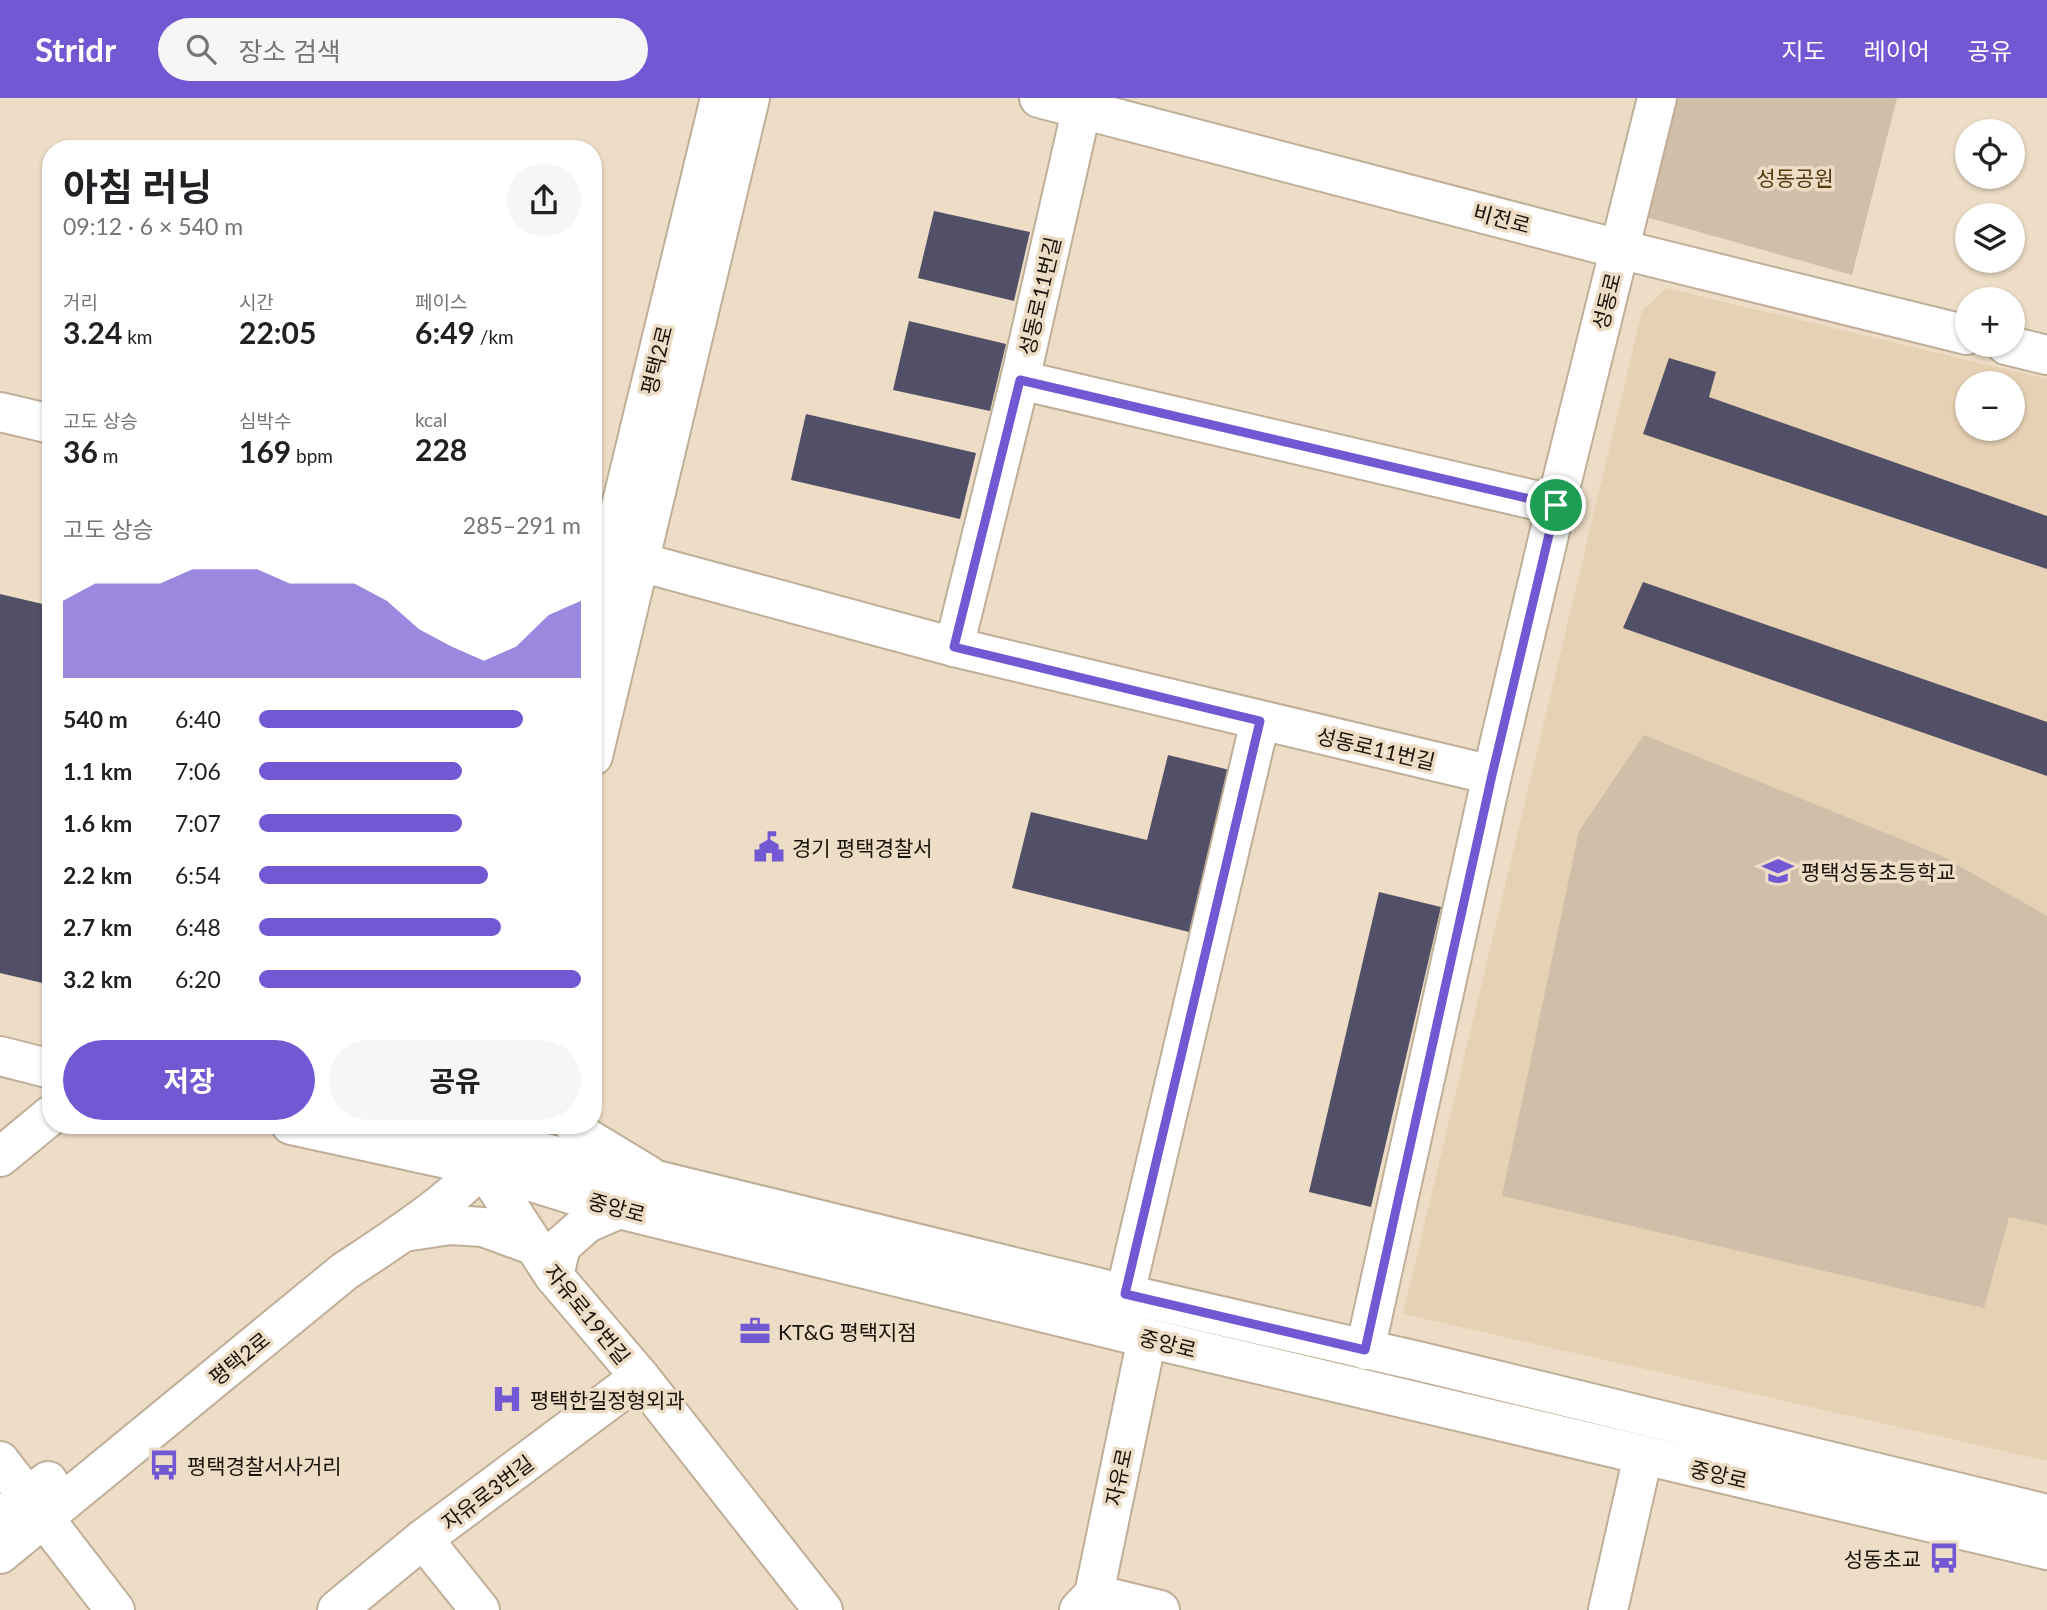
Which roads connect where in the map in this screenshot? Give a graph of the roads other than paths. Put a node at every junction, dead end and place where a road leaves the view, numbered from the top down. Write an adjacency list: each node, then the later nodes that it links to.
1 (720, 98): 14 (street, 평택2로)
2 (750, 98): 14 (street)
3 (1039, 98): 5 (street, 비전로)
4 (1657, 98): 6 (street, 성동로)
5 (1082, 103): 6 (street, 비전로); 10 (street, 성동로11번길)
6 (1619, 249): 7 (street, 비전로); 13 (street, 성동로)
7 (1955, 332)
8 (2025, 350): 9 (street)
9 (2047, 355)
10 (1020, 380): 13 (street); 16 (street, 성동로11번길)
11 (0, 412): 12 (street)
12 (42, 422)
13 (1556, 505): 19 (street, 성동로)
14 (614, 557): 15 (street, 평택2로); 16 (street, 성동로11번길); 17 (street)
15 (602, 594)
16 (954, 647): 18 (street, 성동로11번길)
17 (602, 670)
18 (1260, 721): 19 (street, 성동로11번길); 34 (street)
19 (1492, 775): 36 (street, 성동로)
20 (0, 1029): 21 (street)
21 (42, 1039)
22 (0, 1056): 23 (street)
23 (42, 1067)
24 (42, 1122): 29 (street)
25 (386, 1134): 28 (street, 중앙로)
26 (446, 1134): 28 (street, 중앙로)
27 (581, 1134): 30 (street)
28 (482, 1143): 30 (street, 중앙로); 31 (street, 중앙로); 32 (street, 평택2로); 33 (street, 자유로19번길); 40 (street)
29 (0, 1157)
30 (656, 1180): 34 (street, 중앙로)
31 (618, 1209): 33 (street); 35 (street, 중앙로)
32 (404, 1232): 33 (street); 40 (street, 평택2로)
33 (545, 1261): 37 (street, 자유로19번길)
34 (1125, 1294): 36 (street, 중앙로)
35 (1147, 1338): 38 (street, 중앙로); 45 (street, 자유로)
36 (1365, 1350): 41 (street, 중앙로)
37 (640, 1377): 42 (street, 자유로3번길); 49 (street, 자유로19번길)
38 (1643, 1456): 43 (street, 중앙로); 51 (street)
39 (0, 1461): 40 (street)
40 (23, 1511): 44 (street, 평택2로); 46 (street)
41 (2047, 1514)
42 (423, 1539): 47 (street, 자유로3번길); 48 (street)
43 (2047, 1550)
44 (0, 1554)
45 (1086, 1602): 50 (street)
46 (115, 1610)
47 (337, 1610)
48 (480, 1610)
49 (823, 1610)
50 (1160, 1610)
51 (1608, 1610)

